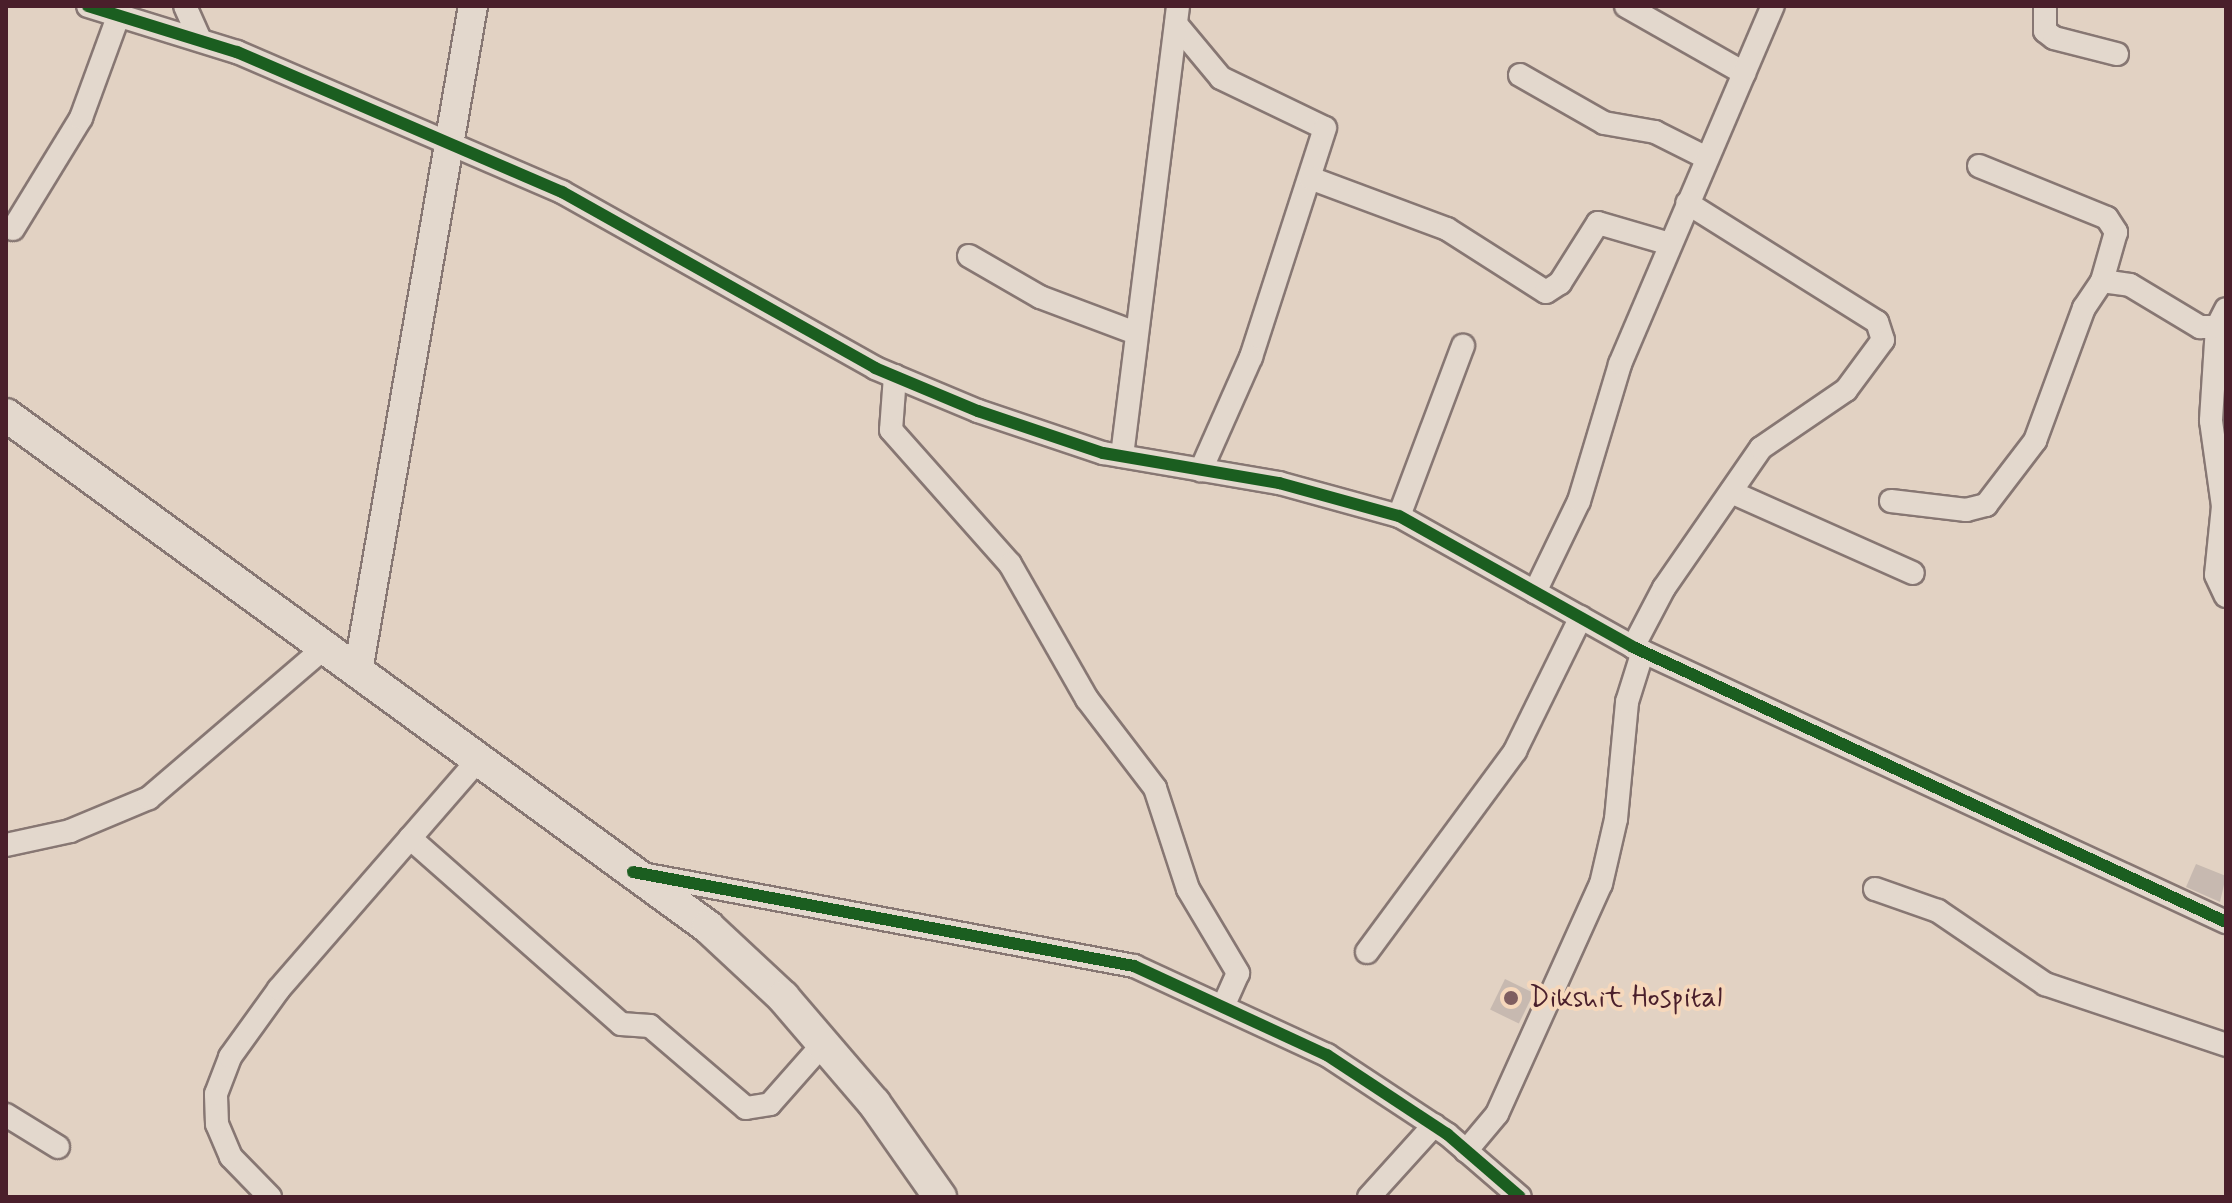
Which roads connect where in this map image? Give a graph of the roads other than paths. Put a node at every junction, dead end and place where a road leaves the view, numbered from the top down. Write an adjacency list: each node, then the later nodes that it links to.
1 (88, 6): 7 (street)
2 (185, 6): 9 (street)
3 (473, 6): 13 (street)
4 (1626, 6): 11 (street)
5 (1773, 6): 11 (street)
6 (2045, 6): 10 (street)
7 (119, 14): 9 (street); 18 (street)
8 (1177, 15): 16 (street); 23 (street)
9 (199, 37): 13 (street)
10 (2117, 54)
11 (1744, 73): 14 (street)
12 (1520, 75): 14 (street)
13 (449, 141): 25 (street); 38 (street)
14 (1707, 158): 17 (street)
15 (1979, 166): 21 (street)
16 (1310, 178): 19 (street); 28 (street)
17 (1687, 203): 19 (street); 29 (street)
18 (13, 229)
19 (1670, 244): 33 (street)
20 (969, 256): 23 (street)
21 (2102, 281): 22 (street); 30 (street)
22 (2221, 318): 34 (street)
23 (1136, 333): 27 (street)
24 (1463, 346): 31 (street)
25 (895, 376): 27 (street); 46 (street)
26 (6, 415): 36 (main road)
27 (1122, 456): 28 (street)
28 (1201, 470): 31 (street)
29 (1731, 492): 32 (street); 37 (street)
30 (1891, 501)
31 (1399, 516): 33 (street)
32 (1913, 573)
33 (1535, 592): 35 (street)
34 (2226, 596)
35 (1581, 617): 37 (street); 45 (street)
36 (323, 649): 38 (main road); 41 (street)
37 (1638, 649): 44 (street); 52 (street)
38 (358, 671): 39 (main road)
39 (478, 760): 40 (street); 42 (main road)
40 (410, 838): 47 (street); 53 (street)
41 (6, 845)
42 (633, 872): 46 (street); 47 (main road)
43 (1875, 889): 48 (street)
44 (2226, 922)
45 (1367, 952)
46 (1225, 1002): 50 (street)
47 (823, 1044): 54 (main road)
48 (2226, 1045)
49 (6, 1115): 51 (street)
50 (1434, 1125): 52 (street); 55 (street)
51 (58, 1147)
52 (1466, 1151): 56 (street)
53 (270, 1197)
54 (940, 1197)
55 (1369, 1197)
56 (1520, 1197)

